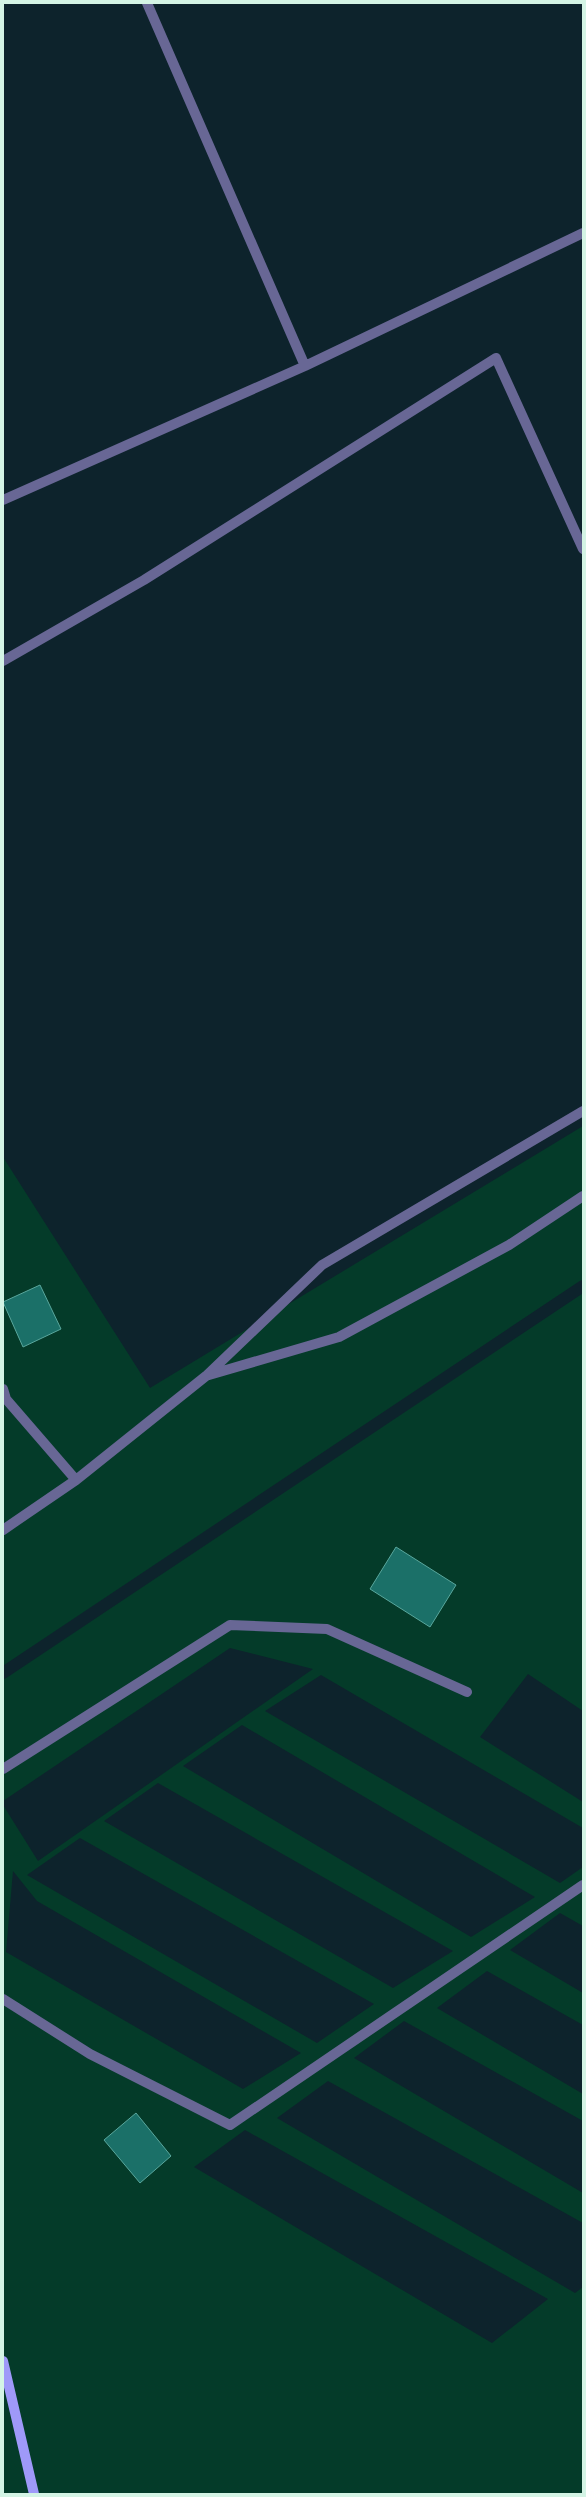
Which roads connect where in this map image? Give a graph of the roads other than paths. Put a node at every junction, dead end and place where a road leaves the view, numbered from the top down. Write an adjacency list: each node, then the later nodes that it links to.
1 (147, 3): 3 (lane)
2 (583, 233): 3 (lane)
3 (305, 366): 4 (lane)
4 (3, 500)
5 (583, 549): 6 (lane)
6 (3, 661)
7 (583, 1111): 9 (lane)
8 (583, 1196): 9 (lane)
9 (206, 1376): 11 (lane)
10 (3, 1388): 11 (lane)
11 (76, 1480): 12 (lane)
12 (3, 1530)
13 (467, 1692): 14 (lane)
14 (3, 1769)
15 (583, 1886): 16 (lane)
16 (3, 1999)
17 (3, 2361): 18 (main road)
18 (34, 2494)

